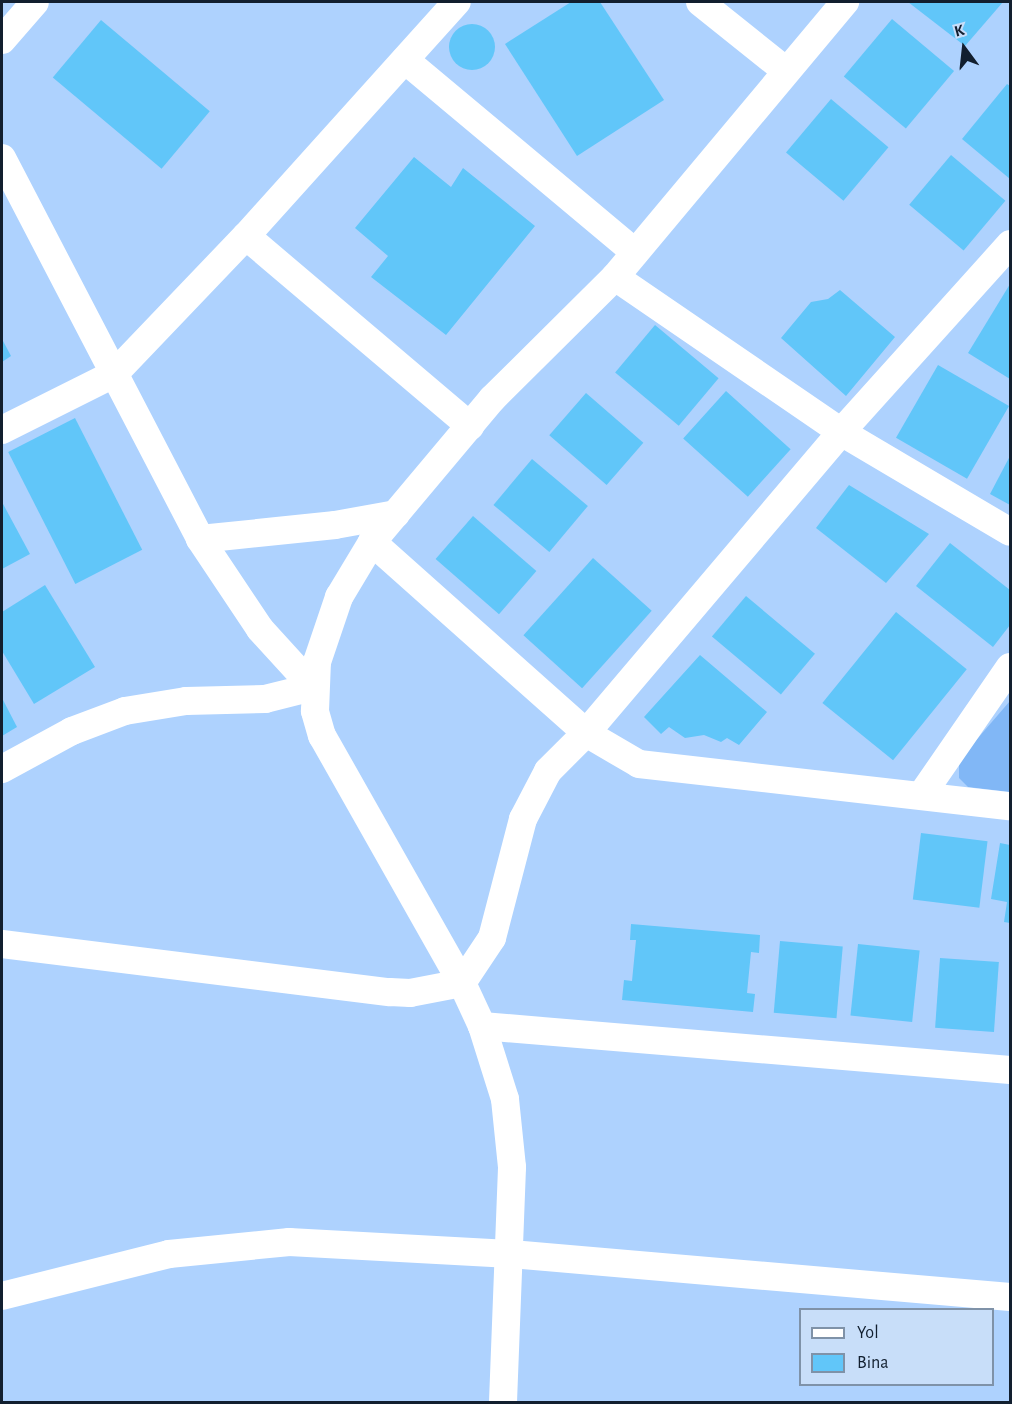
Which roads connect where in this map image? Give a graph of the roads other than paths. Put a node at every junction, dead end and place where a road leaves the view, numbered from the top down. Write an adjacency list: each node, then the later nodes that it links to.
1 (36, 2): 5 (street)
2 (457, 2): 6 (street)
3 (700, 2): 7 (street)
4 (845, 2): 7 (street)
5 (2, 40)
6 (405, 60): 9 (street); 11 (street)
7 (786, 71): 11 (street)
8 (2, 158): 13 (street)
9 (246, 236): 13 (street); 14 (street)
10 (1011, 244): 16 (street)
11 (635, 252): 12 (street)
12 (615, 277): 14 (street); 16 (street)
13 (114, 374): 15 (street); 19 (street)
14 (470, 426): 17 (street)
15 (2, 430)
16 (841, 432): 18 (street); 23 (street)
17 (396, 514): 19 (street); 20 (street)
18 (1011, 532)
19 (200, 538): 22 (street)
20 (372, 542): 22 (street); 23 (street)
21 (1011, 667): 25 (street)
22 (313, 687): 24 (street); 28 (street)
23 (586, 733): 25 (street); 28 (street)
24 (2, 769)
25 (923, 793): 26 (street)
26 (1011, 806)
27 (2, 944): 28 (street)
28 (462, 983): 29 (street)
29 (482, 1026): 30 (street); 31 (street)
30 (1011, 1070)
31 (511, 1254): 32 (street); 33 (street); 34 (street)
32 (2, 1296)
33 (1011, 1297)
34 (503, 1402)

